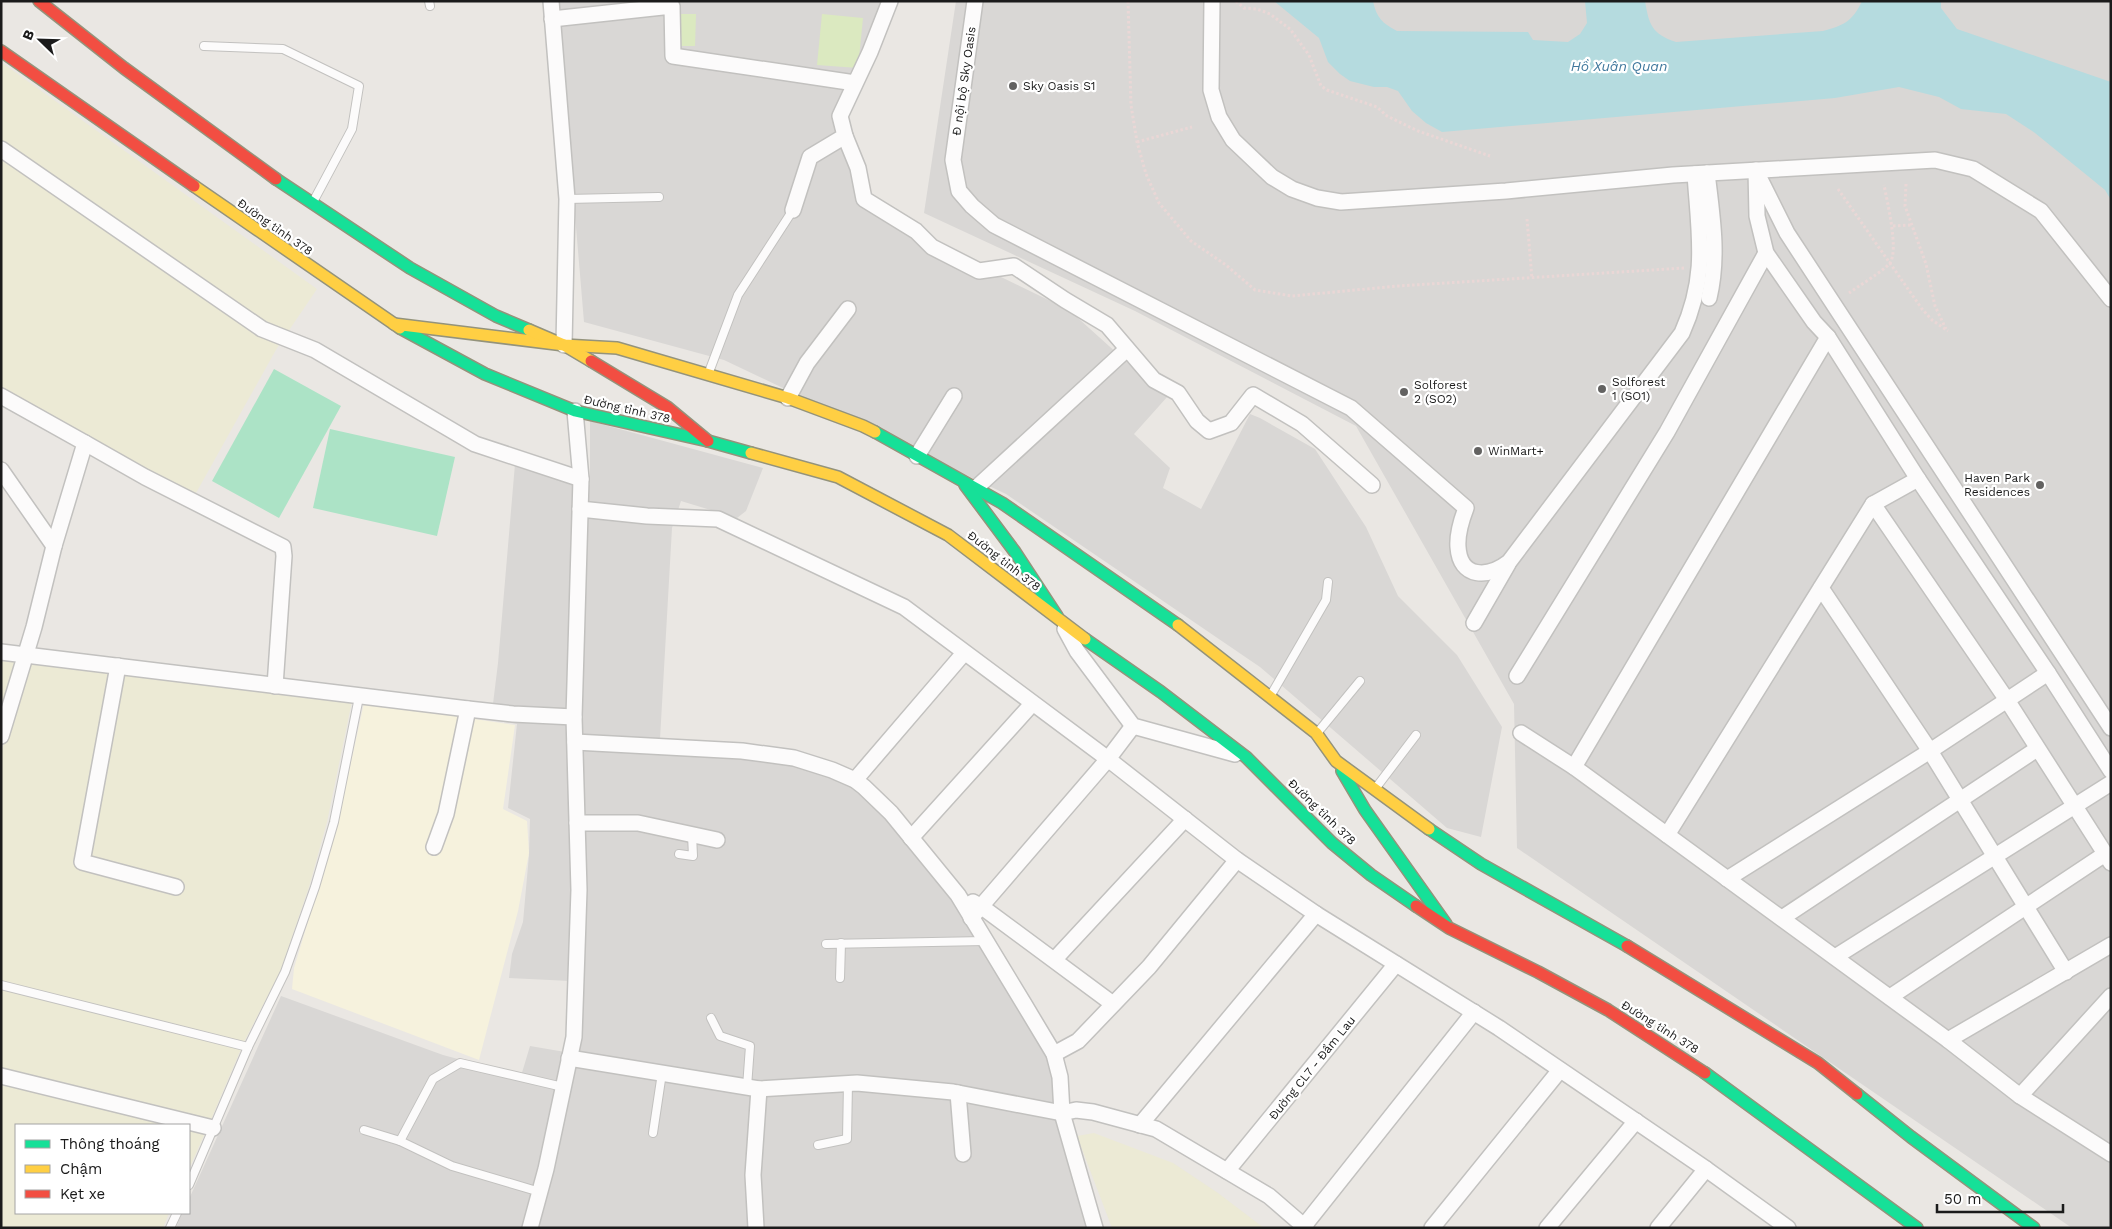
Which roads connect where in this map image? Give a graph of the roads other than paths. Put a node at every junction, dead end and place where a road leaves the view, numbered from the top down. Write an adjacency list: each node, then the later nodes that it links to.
1 (38, 1): 16 (main road)
2 (551, 1): 6 (street)
3 (890, 1): 9 (street)
4 (975, 1): 43 (street, Đ nội bộ Sky Oasis)
5 (1212, 1): 13 (street)
6 (552, 19): 9 (street); 15 (street)
7 (204, 46): 16 (lane)
8 (1, 50): 22 (main road, Đường tỉnh 378)
9 (855, 82): 10 (street)
10 (845, 136): 17 (street); 25 (street)
11 (1, 149): 35 (street)
12 (1756, 170): 13 (street); 18 (street); 20 (street); 63 (street)
13 (1701, 173): 19 (street); 43 (street)
14 (659, 197): 15 (lane)
15 (567, 199): 24 (street)
16 (312, 203): 24 (main road)
17 (793, 210): 26 (lane)
18 (1766, 253): 23 (street); 53 (street)
19 (1709, 298)
20 (2111, 299)
21 (848, 310): 29 (street)
22 (390, 323): 24 (main road); 30 (main road, Đường tỉnh 378)
23 (1828, 337): 36 (street); 74 (street)
24 (564, 346): 26 (main road); 31 (main road)
25 (1127, 349): 38 (street); 39 (street)
26 (708, 374): 29 (main road)
27 (1, 396): 32 (street)
28 (954, 396): 33 (street)
29 (788, 398): 33 (main road)
30 (575, 412): 31 (main road, Đường tỉnh 378); 35 (street)
31 (708, 441): 46 (main road, Đường tỉnh 378)
32 (85, 443): 42 (street); 55 (street)
33 (917, 456): 37 (main road)
34 (1, 470): 42 (street)
35 (581, 479): 41 (street)
36 (1918, 479): 40 (street); 52 (street)
37 (961, 480): 39 (main road); 46 (main road)
38 (1372, 485)
39 (976, 488): 56 (main road)
40 (1873, 504): 45 (street); 58 (street)
41 (580, 509): 49 (street); 61 (street)
42 (54, 546): 50 (street)
43 (1509, 562): 47 (street)
44 (1328, 582): 56 (lane)
45 (1821, 588): 70 (street); 84 (street)
46 (1061, 622): 62 (street); 71 (main road, Đường tỉnh 378)
47 (1474, 623)
48 (1, 652): 50 (street)
49 (964, 653): 59 (street); 76 (street)
50 (24, 655): 51 (street); 67 (street)
51 (118, 666): 55 (street); 93 (street)
52 (2048, 673): 58 (street); 75 (street)
53 (1517, 676)
54 (1360, 682): 64 (lane)
55 (275, 686): 57 (street)
56 (1270, 696): 64 (main road)
57 (359, 697): 60 (street); 117 (lane)
58 (2007, 700): 69 (street); 70 (street)
59 (1032, 704): 72 (street); 85 (street)
60 (468, 710): 61 (street); 87 (street)
61 (574, 717): 68 (street)
62 (1133, 726): 71 (street); 72 (street)
63 (2111, 728)
64 (1316, 733): 73 (main road)
65 (1521, 733): 74 (street)
66 (1416, 735): 78 (lane)
67 (1, 736)
68 (575, 742): 76 (street); 82 (street)
69 (2037, 749): 79 (street); 80 (street)
70 (1930, 751): 79 (street); 92 (street)
71 (1246, 757): 100 (main road, Đường tỉnh 378)
72 (1108, 759): 81 (street); 95 (street)
73 (1336, 761): 78 (main road); 100 (main road)
74 (1574, 767): 84 (street)
75 (2111, 771)
76 (855, 780): 85 (street)
77 (2111, 783): 80 (street)
78 (1374, 791): 154 (main road)
79 (1959, 800): 89 (street); 99 (street)
80 (2075, 806): 89 (street); 90 (street)
81 (1185, 819): 91 (street); 106 (street)
82 (577, 823): 83 (street); 119 (street)
83 (692, 835): 86 (street); 88 (lane)
84 (1668, 835): 92 (street)
85 (911, 838): 94 (street)
86 (717, 840)
87 (434, 847)
88 (679, 854)
89 (1995, 856): 96 (street); 105 (street)
90 (2108, 858): 96 (street)
91 (1237, 860): 97 (street); 113 (street)
92 (1727, 879): 99 (street)
93 (176, 887)
94 (958, 895): 95 (street); 98 (street)
95 (982, 906): 98 (street); 106 (street)
96 (2024, 907): 108 (street); 112 (street)
97 (1316, 914): 107 (street); 130 (street)
98 (971, 918): 101 (street)
99 (1782, 918): 105 (street)
100 (1449, 928): 153 (main road, Đường tỉnh 378)
101 (985, 940): 103 (lane); 118 (street)
102 (826, 944): 103 (lane)
103 (841, 944): 109 (lane)
104 (2111, 945): 108 (street)
105 (1834, 957): 112 (street)
106 (1055, 959): 113 (street)
107 (1396, 964): 114 (street); 139 (street, Đường CL7 - Đầm Lau)
108 (2066, 972): 116 (street)
109 (840, 978)
110 (1, 985): 117 (lane)
111 (2111, 996): 127 (street)
112 (1890, 998): 116 (street)
113 (1114, 1004): 118 (street)
114 (1474, 1012): 120 (street); 144 (street)
115 (711, 1018): 125 (lane)
116 (1948, 1040): 127 (street)
117 (248, 1047): 131 (lane)
118 (1054, 1054): 128 (street)
119 (569, 1058): 121 (street); 124 (street)
120 (1560, 1070): 129 (street); 149 (street)
121 (662, 1073): 125 (street); 133 (lane)
122 (1, 1076): 131 (street)
123 (848, 1083): 125 (street); 126 (street); 135 (lane)
124 (563, 1087): 134 (lane); 141 (street)
125 (753, 1088): 147 (street)
126 (958, 1093): 128 (street); 136 (street)
127 (2020, 1096): 137 (street)
128 (1062, 1113): 130 (street); 148 (street)
129 (1636, 1122): 138 (street); 150 (street)
130 (1140, 1125): 139 (street)
131 (213, 1128): 140 (lane)
132 (364, 1130): 134 (lane)
133 (653, 1133)
134 (400, 1141): 141 (lane)
135 (818, 1145)
136 (963, 1154)
137 (2111, 1154)
138 (1706, 1169): 143 (street); 151 (street)
139 (1228, 1171): 144 (street)
140 (190, 1183)
141 (540, 1192): 146 (street)
142 (177, 1214): 145 (lane)
143 (1771, 1223): 152 (street)
144 (1305, 1227)
145 (170, 1228)
146 (530, 1228)
147 (756, 1228)
148 (1095, 1228)
149 (1432, 1228)
150 (1547, 1228)
151 (1658, 1228)
152 (1788, 1228)
153 (1917, 1228)
154 (2034, 1228)

